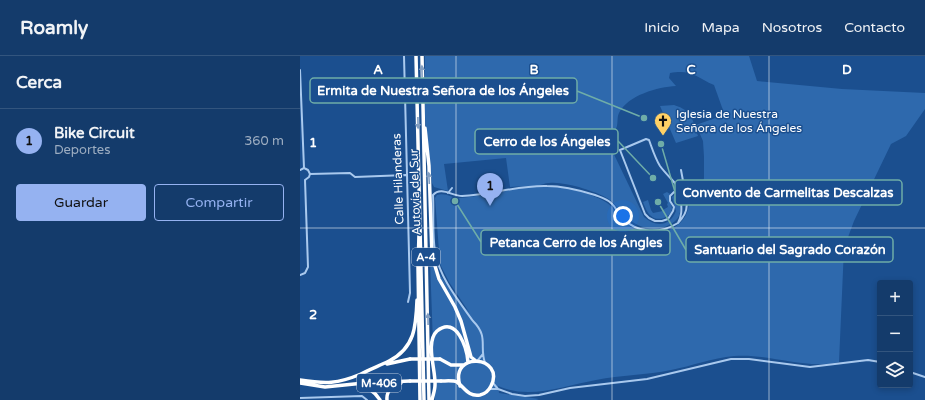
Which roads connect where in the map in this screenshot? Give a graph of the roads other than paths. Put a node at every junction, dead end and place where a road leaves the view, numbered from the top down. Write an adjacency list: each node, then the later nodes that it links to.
1 (404, 56): 12 (street, Calle Hilanderas)
2 (416, 56): 22 (highway, Autovía del Sur / A-4, one-way to 22)
3 (422, 56): 6 (highway, Autovía del Sur / A-4, one-way to 3)
4 (300, 70): 5 (street)
5 (300, 91): 7 (street)
6 (423, 114): 27 (highway, one-way to 6); 48 (highway, Autovía del Sur / A-4, one-way to 6)
7 (301, 130): 8 (street)
8 (304, 168): 9 (street); 11 (street)
9 (300, 170)
10 (681, 170): 17 (street)
11 (310, 174): 12 (street); 14 (street)
12 (406, 175): 25 (street, Calle Hilanderas)
13 (301, 179): 14 (street)
14 (305, 180): 23 (street)
15 (452, 188): 16 (street)
16 (448, 193): 21 (street); 26 (street)
17 (686, 197): 18 (street); 18 (street); 19 (street)
18 (681, 199): 20 (street)
19 (688, 204): 20 (street); 21 (street)
20 (681, 205): 21 (street)
21 (678, 223)
22 (420, 227): 24 (highway); 47 (highway, Autovía del Sur / A-4)
23 (300, 275)
24 (418, 282): 33 (highway); 44 (highway)
25 (408, 302)
26 (483, 353): 27 (street); 30 (street)
27 (477, 360): 28 (highway); 30 (highway)
28 (468, 362): 31 (highway); 48 (highway)
29 (877, 362): 41 (street)
30 (485, 363): 37 (highway)
31 (464, 365): 33 (highway, M-406, bridge); 39 (highway)
32 (913, 373): 34 (street)
33 (361, 374): 35 (highway, M-406)
34 (925, 377)
35 (300, 381): 38 (highway, M-406)
36 (410, 381): 38 (highway, M-406); 39 (highway, M-406, bridge); 46 (highway)
37 (493, 383): 40 (highway); 41 (street)
38 (348, 385): 45 (highway)
39 (460, 386): 40 (highway, M-406)
40 (489, 389): 41 (street)
41 (498, 389)
42 (300, 398): 43 (street)
43 (366, 399)
44 (420, 399)
45 (380, 400)
46 (387, 400)
47 (424, 400)
48 (431, 400)

